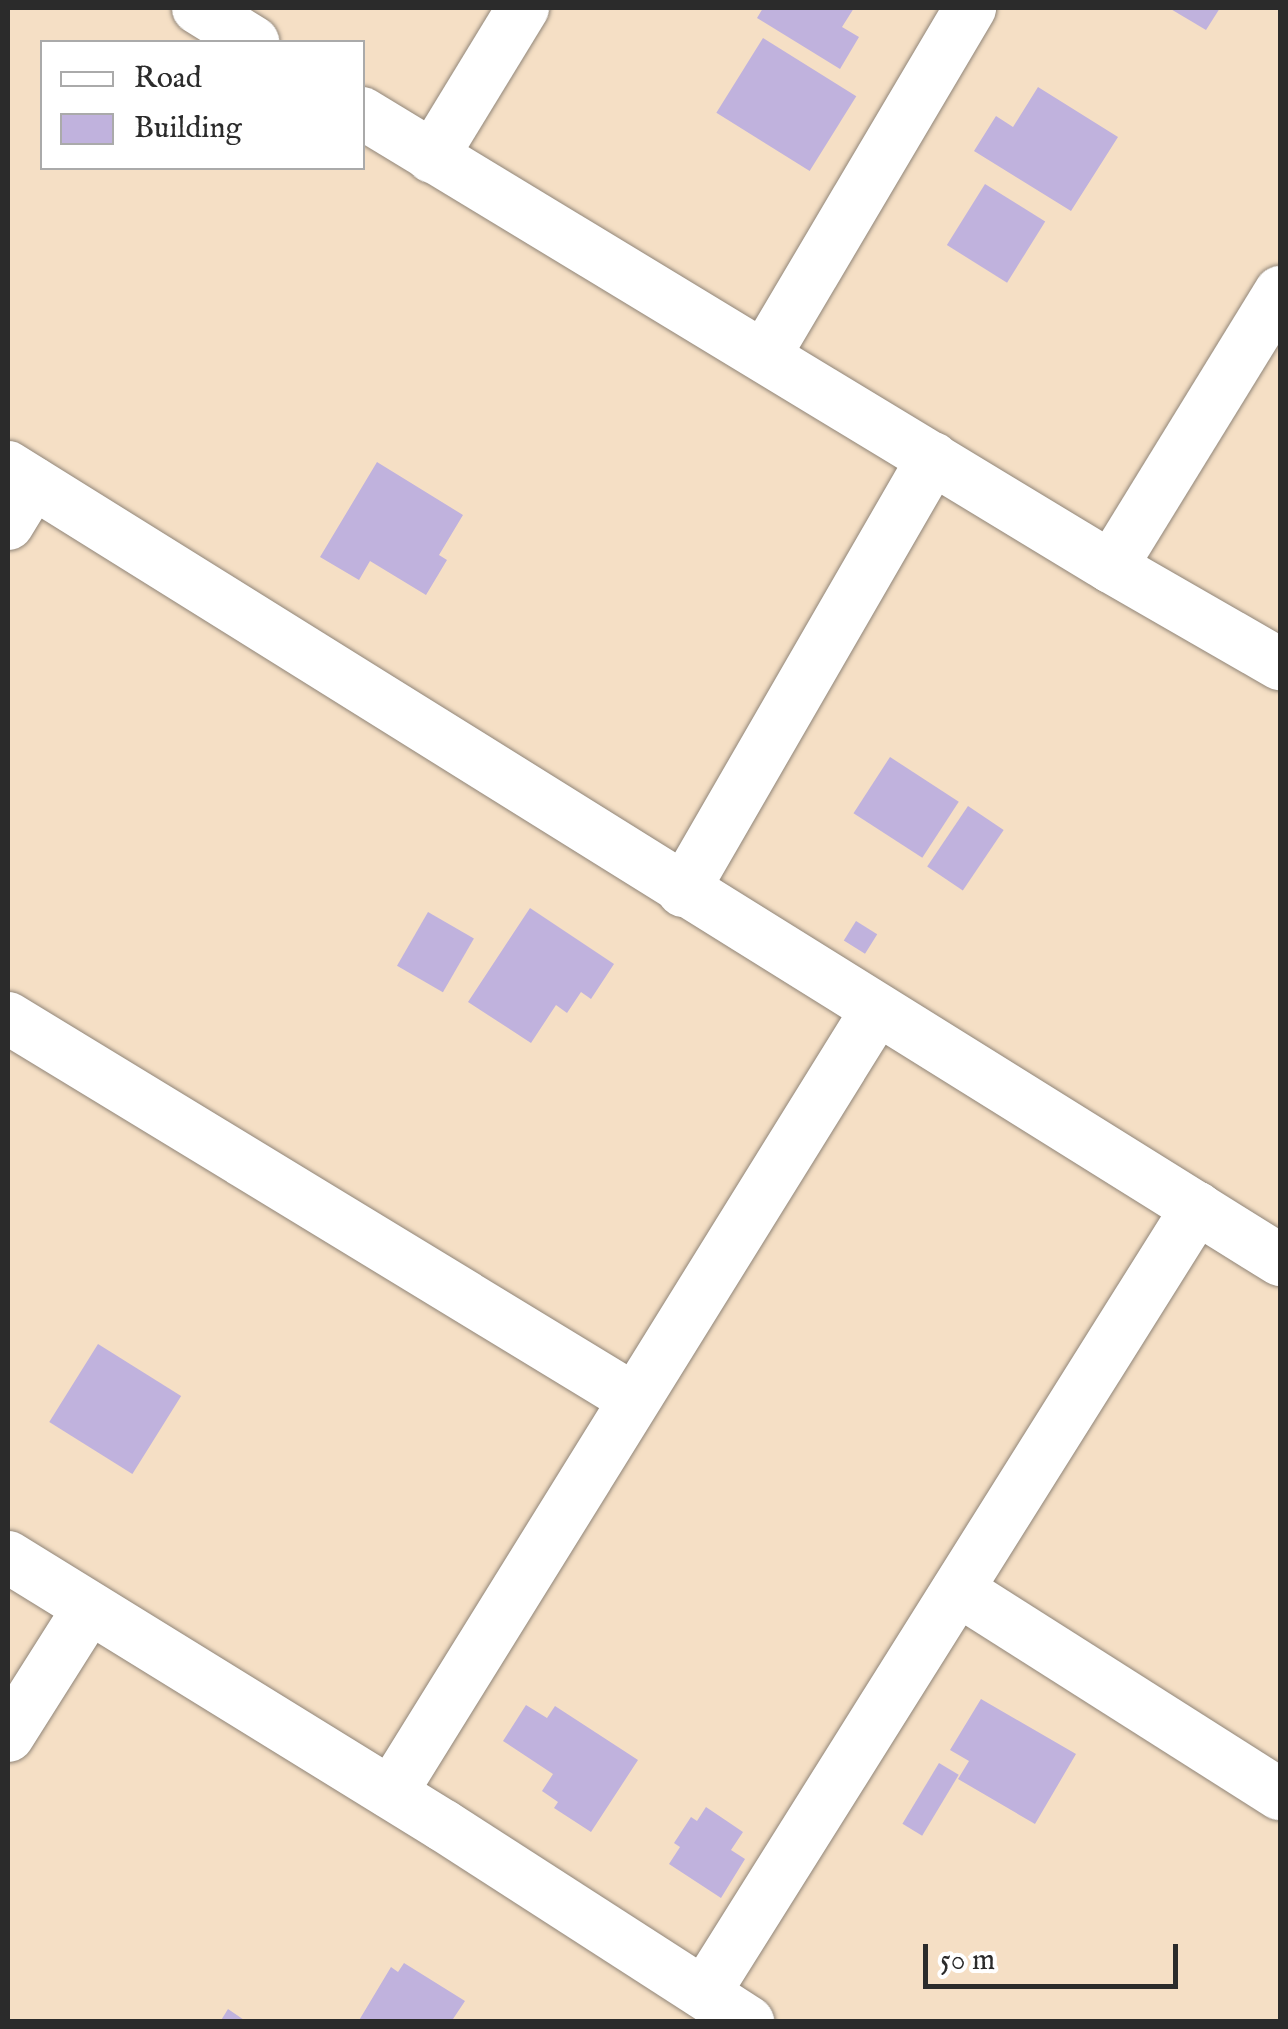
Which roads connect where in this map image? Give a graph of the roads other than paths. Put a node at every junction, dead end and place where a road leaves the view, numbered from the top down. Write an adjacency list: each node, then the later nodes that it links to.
1 (198, 8): 4 (street)
2 (524, 8): 6 (street)
3 (970, 8): 8 (street)
4 (250, 40)
5 (365, 115): 6 (street)
6 (432, 157): 8 (street)
7 (1280, 292): 11 (street)
8 (765, 355): 9 (street)
9 (933, 458): 11 (street); 13 (street)
10 (16, 491): 13 (street)
11 (1111, 567): 12 (street)
12 (1280, 664)
13 (682, 891): 14 (street)
14 (876, 1011): 16 (street); 18 (street)
15 (8, 1018): 18 (street)
16 (1197, 1208): 17 (street); 20 (street)
17 (1280, 1260)
18 (634, 1399): 23 (street)
19 (8, 1556): 21 (street)
20 (958, 1590): 24 (street); 25 (street)
21 (89, 1608): 22 (street); 23 (street)
22 (8, 1736)
23 (392, 1794): 25 (street)
24 (1280, 1794)
25 (705, 1992): 26 (street)
26 (748, 2022)

